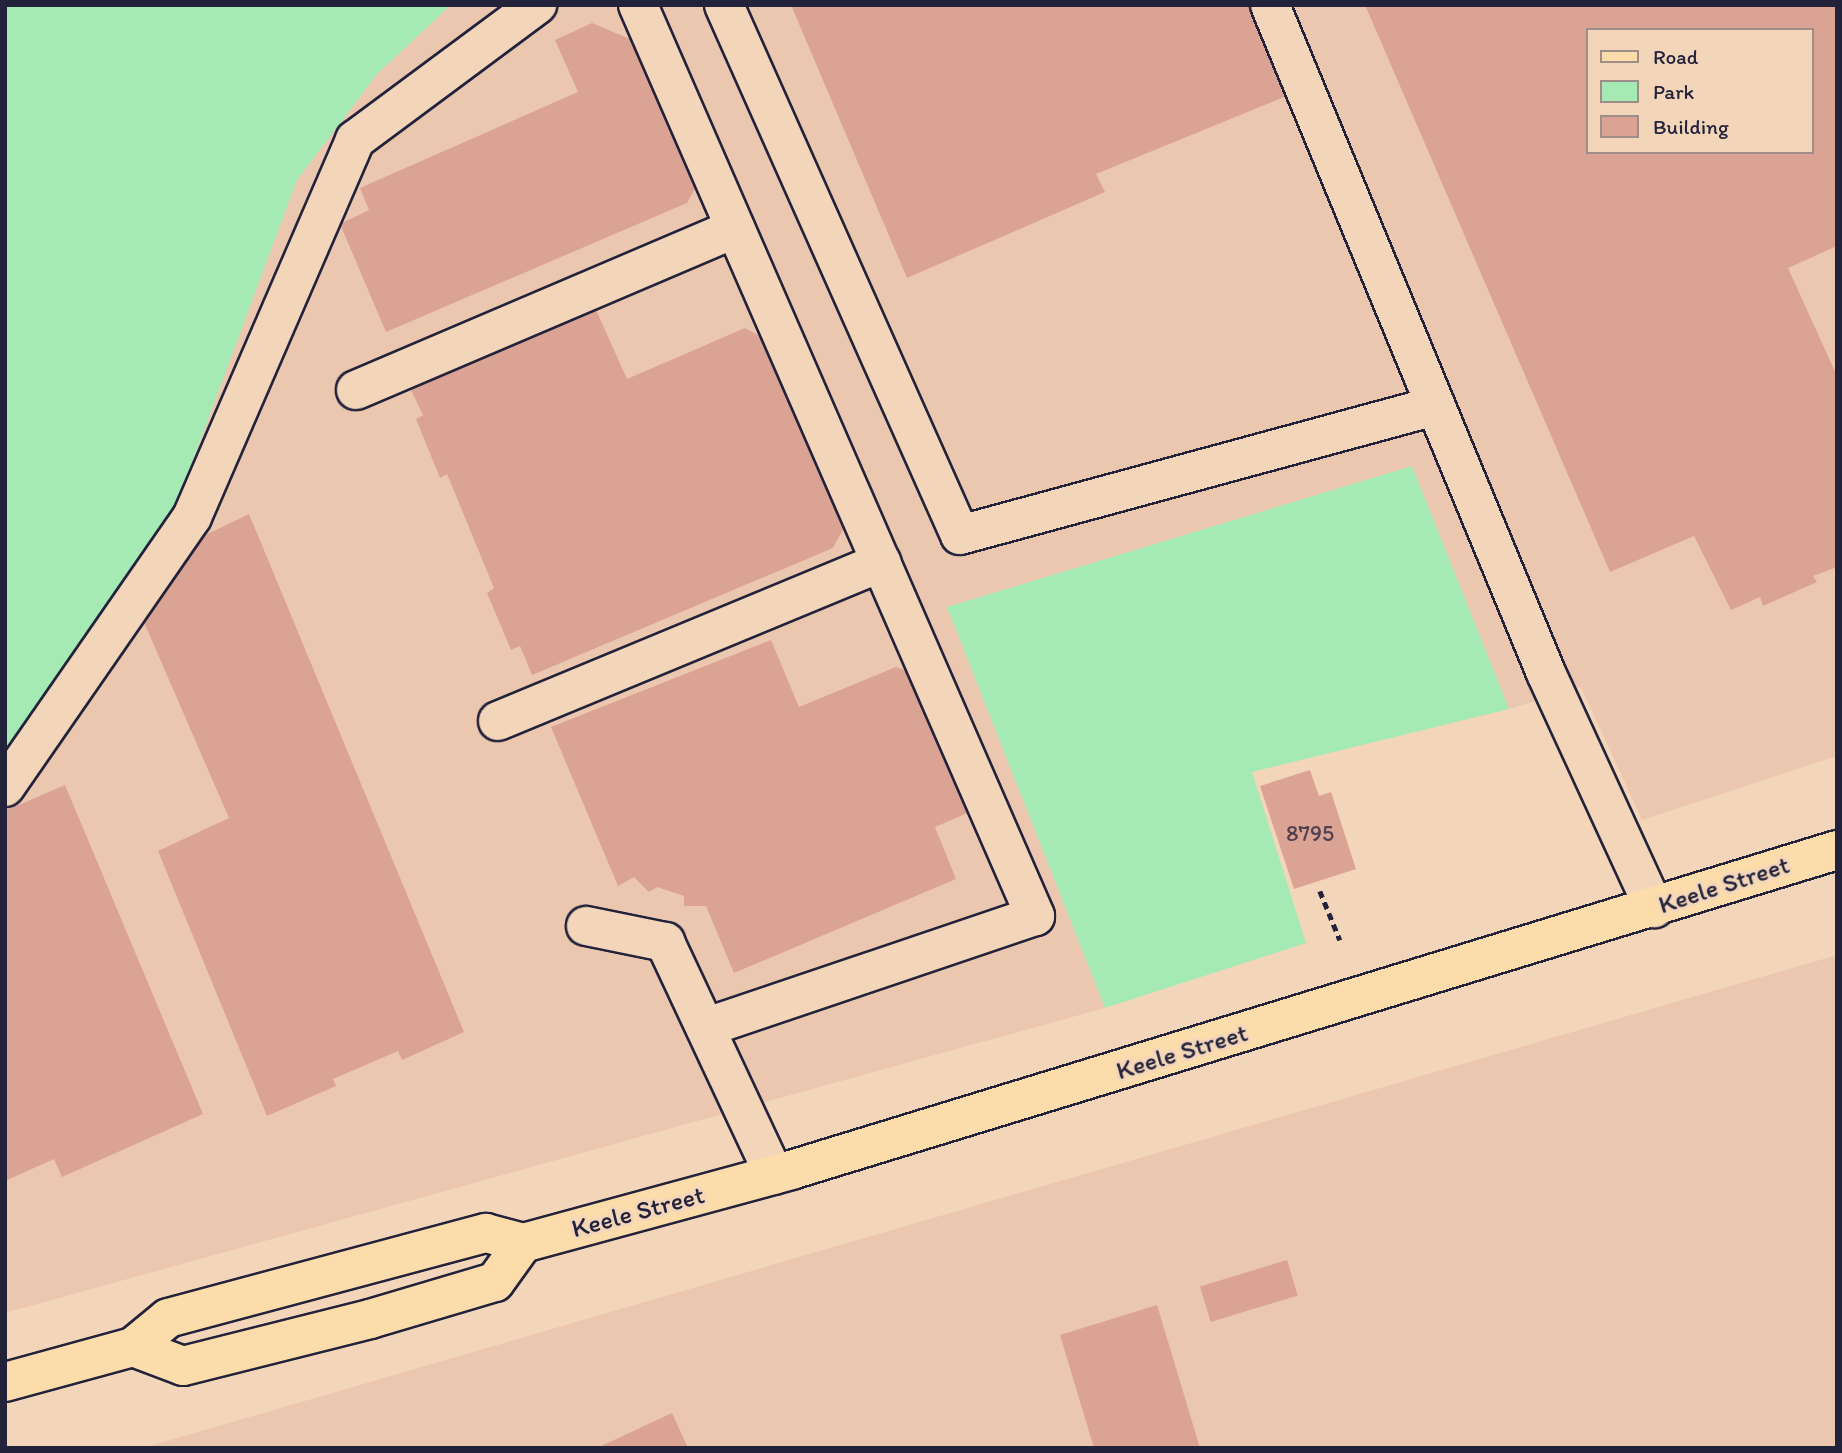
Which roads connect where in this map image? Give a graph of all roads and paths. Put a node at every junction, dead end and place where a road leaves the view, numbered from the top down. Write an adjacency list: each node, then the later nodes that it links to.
1 (537, 5): 10 (lane)
2 (638, 5): 5 (lane)
3 (724, 5): 7 (lane)
4 (1270, 5): 7 (lane)
5 (735, 228): 6 (lane); 8 (lane)
6 (356, 390)
7 (1436, 406): 13 (lane)
8 (881, 562): 9 (lane); 16 (lane)
9 (498, 721)
10 (5, 787)
11 (1837, 850): 13 (main road, Keele Street)
12 (1320, 891): 15 (path)
13 (1654, 908): 17 (main road, Keele Street)
14 (586, 926): 16 (lane)
15 (1340, 940)
16 (705, 1028): 17 (lane)
17 (774, 1175): 18 (main road, Keele Street)
18 (523, 1243): 19 (main road, Keele Street); 19 (main road)
19 (133, 1348): 20 (main road, Keele Street)
20 (5, 1382)

